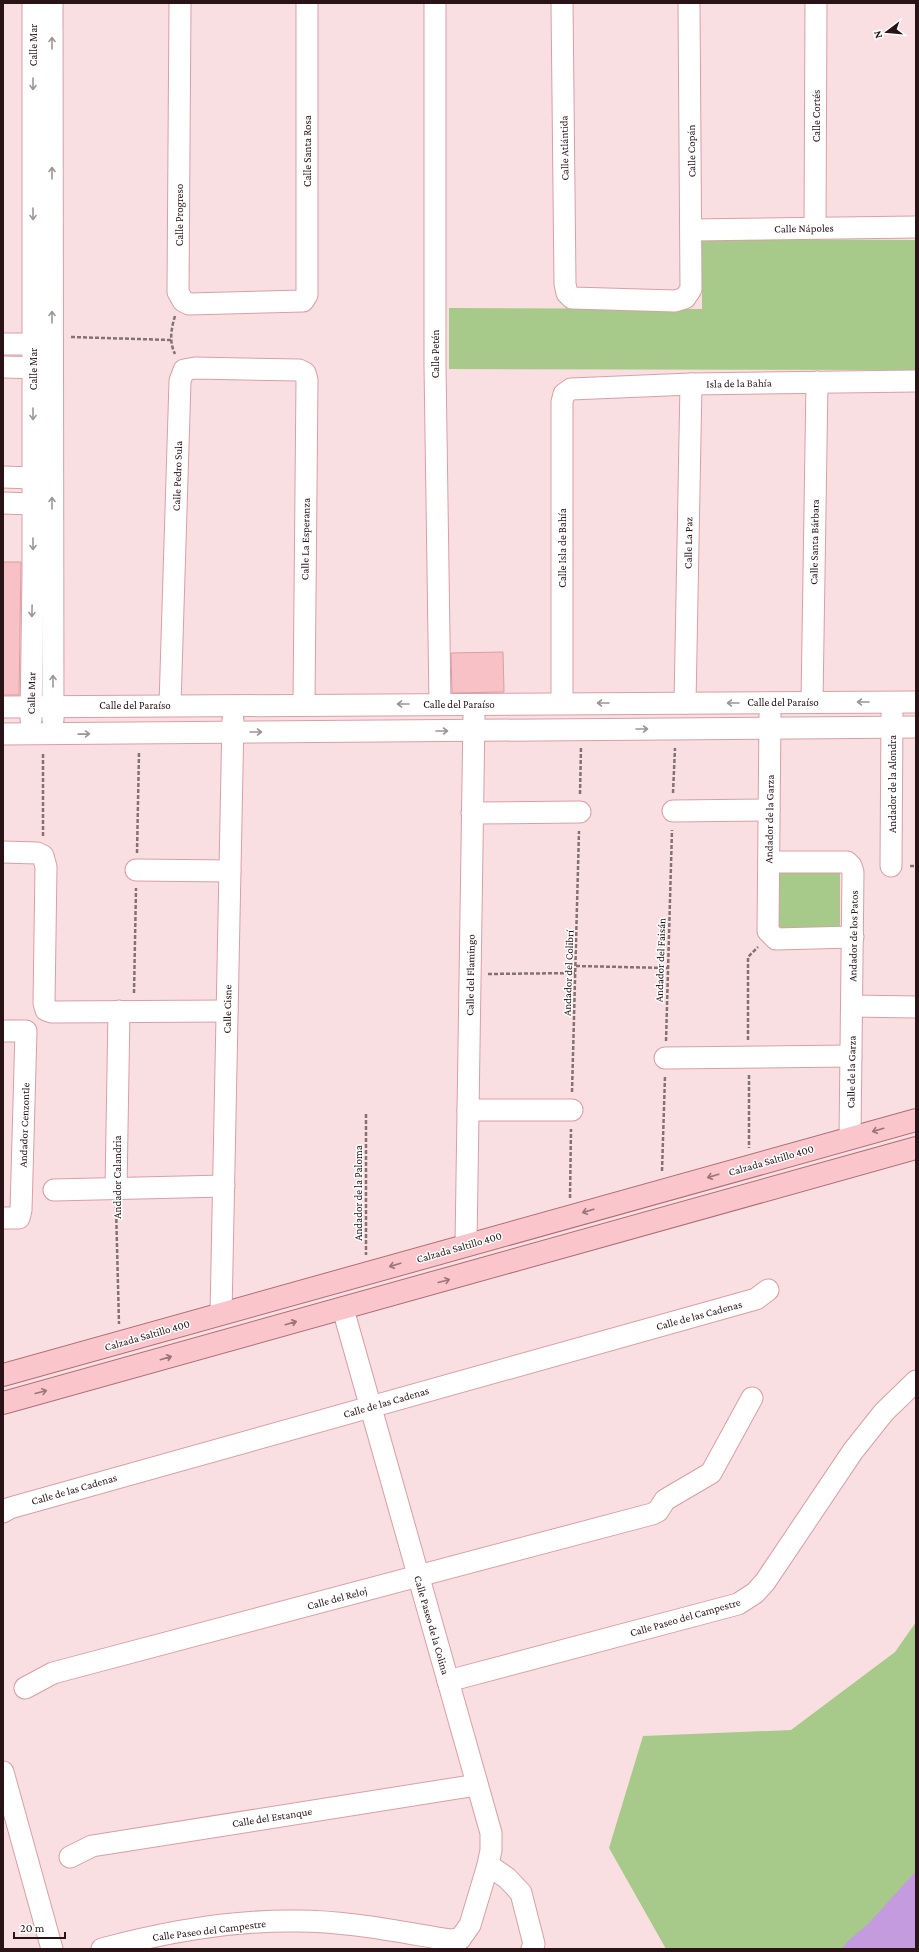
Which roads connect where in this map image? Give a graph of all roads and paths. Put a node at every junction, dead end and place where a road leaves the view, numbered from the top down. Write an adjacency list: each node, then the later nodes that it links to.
1 (33, 3): 15 (street, Calle Mar, one-way to 15)
2 (52, 3): 15 (street, Calle Mar, one-way to 2)
3 (180, 3): 13 (street, Calle Progreso)
4 (306, 3): 13 (street, Calle Santa Rosa)
5 (436, 3): 34 (street, Calle Petén)
6 (562, 3): 12 (street, Calle Atlántida)
7 (689, 3): 11 (street, Calle Copán)
8 (816, 3): 10 (street, Calle Cortés)
9 (916, 227): 10 (street, Calle Nápoles)
10 (815, 228): 11 (street, Calle Nápoles)
11 (692, 230): 12 (street, Calle Copán)
12 (685, 298)
13 (183, 302): 14 (path)
14 (171, 340): 15 (path); 19 (path)
15 (46, 342): 16 (street); 18 (street, Calle Mar)
16 (3, 344)
17 (3, 367): 18 (street)
18 (42, 368): 25 (street, Calle Mar, one-way to 25); 40 (street, Calle Mar, one-way to 18)
19 (184, 370): 36 (street, Calle Pedro Sula); 38 (street, Calle La Esperanza)
20 (916, 381): 21 (street, Isla de la Bahía)
21 (817, 382): 22 (street, Isla de la Bahía); 29 (street, Calle Santa Bárbara)
22 (691, 384): 23 (street, Isla de la Bahía); 33 (street, Calle La Paz)
23 (564, 394): 32 (street, Calle Isla de Bahía)
24 (3, 477): 25 (street)
25 (33, 478): 27 (street, Calle Mar)
26 (3, 503): 27 (street)
27 (33, 504): 39 (street, Calle Mar, one-way to 39)
28 (770, 702): 29 (street, Calle del Paraíso); 33 (street, Calle del Paraíso, one-way to 33); 43 (street, Andador de la Garza)
29 (812, 702): 30 (street, Calle del Paraíso, one-way to 29)
30 (891, 702): 31 (street, Calle del Paraíso); 44 (street, Andador de la Alondra)
31 (916, 702)
32 (562, 703): 33 (street, Calle del Paraíso, one-way to 32); 35 (street, Calle del Paraíso)
33 (685, 703)
34 (440, 704): 35 (street, Calle del Paraíso); 38 (street, Calle del Paraíso, one-way to 38)
35 (474, 704): 47 (street, Calle del Flamingo)
36 (170, 705): 37 (street, Calle del Paraíso); 40 (street, Calle del Paraíso)
37 (233, 705): 38 (street, Calle del Paraíso); 48 (street, Calle Cisne)
38 (304, 705)
39 (31, 706): 40 (street, Calle del Paraíso); 41 (street, Calle del Paraíso); 50 (street, Calle Mar)
40 (53, 706): 51 (street, Calle Mar)
41 (3, 707)
42 (916, 727): 44 (street)
43 (770, 728): 44 (street); 45 (street); 52 (street, Andador de la Garza)
44 (892, 728): 59 (street, Andador de la Alondra)
45 (675, 729): 46 (street, one-way to 45); 53 (path, Andador del Faisán)
46 (582, 730): 47 (street); 54 (path, Andador del Colibrí)
47 (473, 731): 48 (street, one-way to 47); 55 (street, Calle del Flamingo)
48 (233, 732): 51 (street, one-way to 48); 61 (street, Calle Cisne)
49 (3, 734): 50 (street)
50 (31, 734): 51 (street); 57 (path)
51 (53, 734)
52 (769, 810): 53 (street); 58 (street, Andador de la Garza)
53 (673, 811): 64 (path, Andador del Faisán)
54 (580, 812): 55 (street); 63 (path, Andador del Colibrí)
55 (472, 813): 66 (street, Calle del Flamingo)
56 (3, 852): 57 (street)
57 (43, 856): 69 (street)
58 (769, 862): 62 (street, Andador de los Patos); 62 (street, Andador de la Garza)
59 (891, 866)
60 (136, 870): 61 (street)
61 (230, 871): 70 (street, Calle Cisne)
62 (853, 937): 67 (street, Andador de los Patos)
63 (576, 966): 64 (path); 65 (path, Andador del Colibrí)
64 (668, 968): 73 (path, Andador del Faisán)
65 (576, 973): 66 (path); 75 (path, Andador del Colibrí)
66 (470, 974): 74 (street, Calle del Flamingo)
67 (852, 1006): 68 (street); 72 (street, Calle de la Garza)
68 (916, 1007)
69 (119, 1011): 70 (street); 81 (street, Andador Calandria)
70 (227, 1011): 80 (street, Calle Cisne)
71 (3, 1031): 85 (street, Andador Cenzontle)
72 (851, 1056): 73 (street); 78 (street, Calle de la Garza)
73 (665, 1058): 83 (path, Andador del Faisán)
74 (468, 1110): 75 (street); 86 (street, Calle del Flamingo)
75 (572, 1110): 84 (path, Andador del Colibrí)
76 (366, 1114): 87 (path, Andador de la Paloma)
77 (916, 1120): 78 (main road, Calzada Saltillo 400, one-way to 78)
78 (850, 1138): 83 (main road, Calzada Saltillo 400, one-way to 83)
79 (916, 1148): 89 (main road, one-way to 79)
80 (224, 1186): 81 (street); 90 (street, Calle Cisne)
81 (116, 1189): 82 (street); 91 (path, Andador Calandria)
82 (54, 1190)
83 (662, 1191): 84 (main road, Calzada Saltillo 400, one-way to 84)
84 (569, 1216): 86 (main road, Calzada Saltillo 400)
85 (11, 1218)
86 (466, 1245): 87 (main road, Calzada Saltillo 400, one-way to 87)
87 (366, 1273): 90 (main road, Calzada Saltillo 400)
88 (768, 1290): 96 (street, Calle de las Cadenas)
89 (343, 1309): 95 (main road, one-way to 89); 96 (street, Calle Paseo de la Colina)
90 (221, 1314): 91 (main road, Calzada Saltillo 400)
91 (119, 1342): 92 (main road, Calzada Saltillo 400)
92 (3, 1375)
93 (916, 1381): 99 (street, Calle Paseo del Campestre)
94 (752, 1398): 98 (street, Calle del Reloj)
95 (3, 1403)
96 (370, 1406): 97 (street, Calle de las Cadenas); 98 (street, Calle Paseo de la Colina)
97 (3, 1512)
98 (419, 1577): 99 (street, Calle Paseo de la Colina); 100 (street, Calle del Reloj)
99 (448, 1681): 102 (street, Calle Paseo de la Colina)
100 (25, 1688)
101 (3, 1772): 106 (street)
102 (477, 1784): 103 (street, Calle del Estanque); 104 (street, Calle Paseo de la Colina)
103 (70, 1857)
104 (488, 1866): 105 (street, Calle Paseo de la Colina); 108 (street)
105 (467, 1944): 107 (street, Calle Paseo del Campestre)
106 (52, 1949)
107 (102, 1949)
108 (532, 1949)

